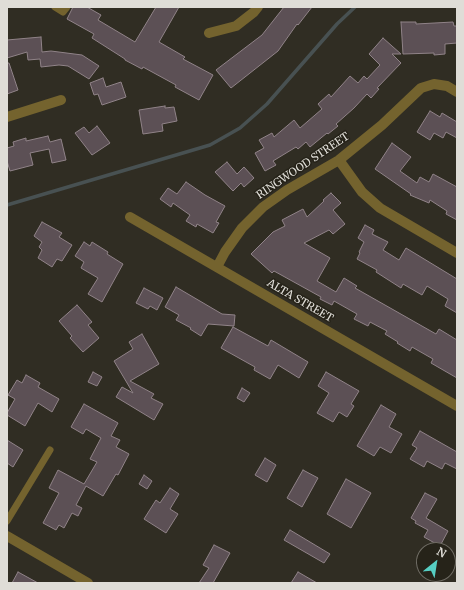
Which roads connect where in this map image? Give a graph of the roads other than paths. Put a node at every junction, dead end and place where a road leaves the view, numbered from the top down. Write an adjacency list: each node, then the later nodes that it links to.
1 (54, 7): 2 (lane)
2 (66, 7)
3 (258, 7): 4 (street)
4 (209, 34)
5 (457, 92): 8 (street, RINGWOOD STREET)
6 (61, 100): 7 (street)
7 (7, 117)
8 (339, 160): 10 (street); 11 (street, RINGWOOD STREET)
9 (130, 217): 11 (street, ALTA STREET)
10 (457, 252)
11 (217, 267): 12 (street, ALTA STREET)
12 (457, 406)
13 (50, 450): 14 (lane)
14 (7, 521)
15 (7, 536): 16 (street)
16 (88, 583)

